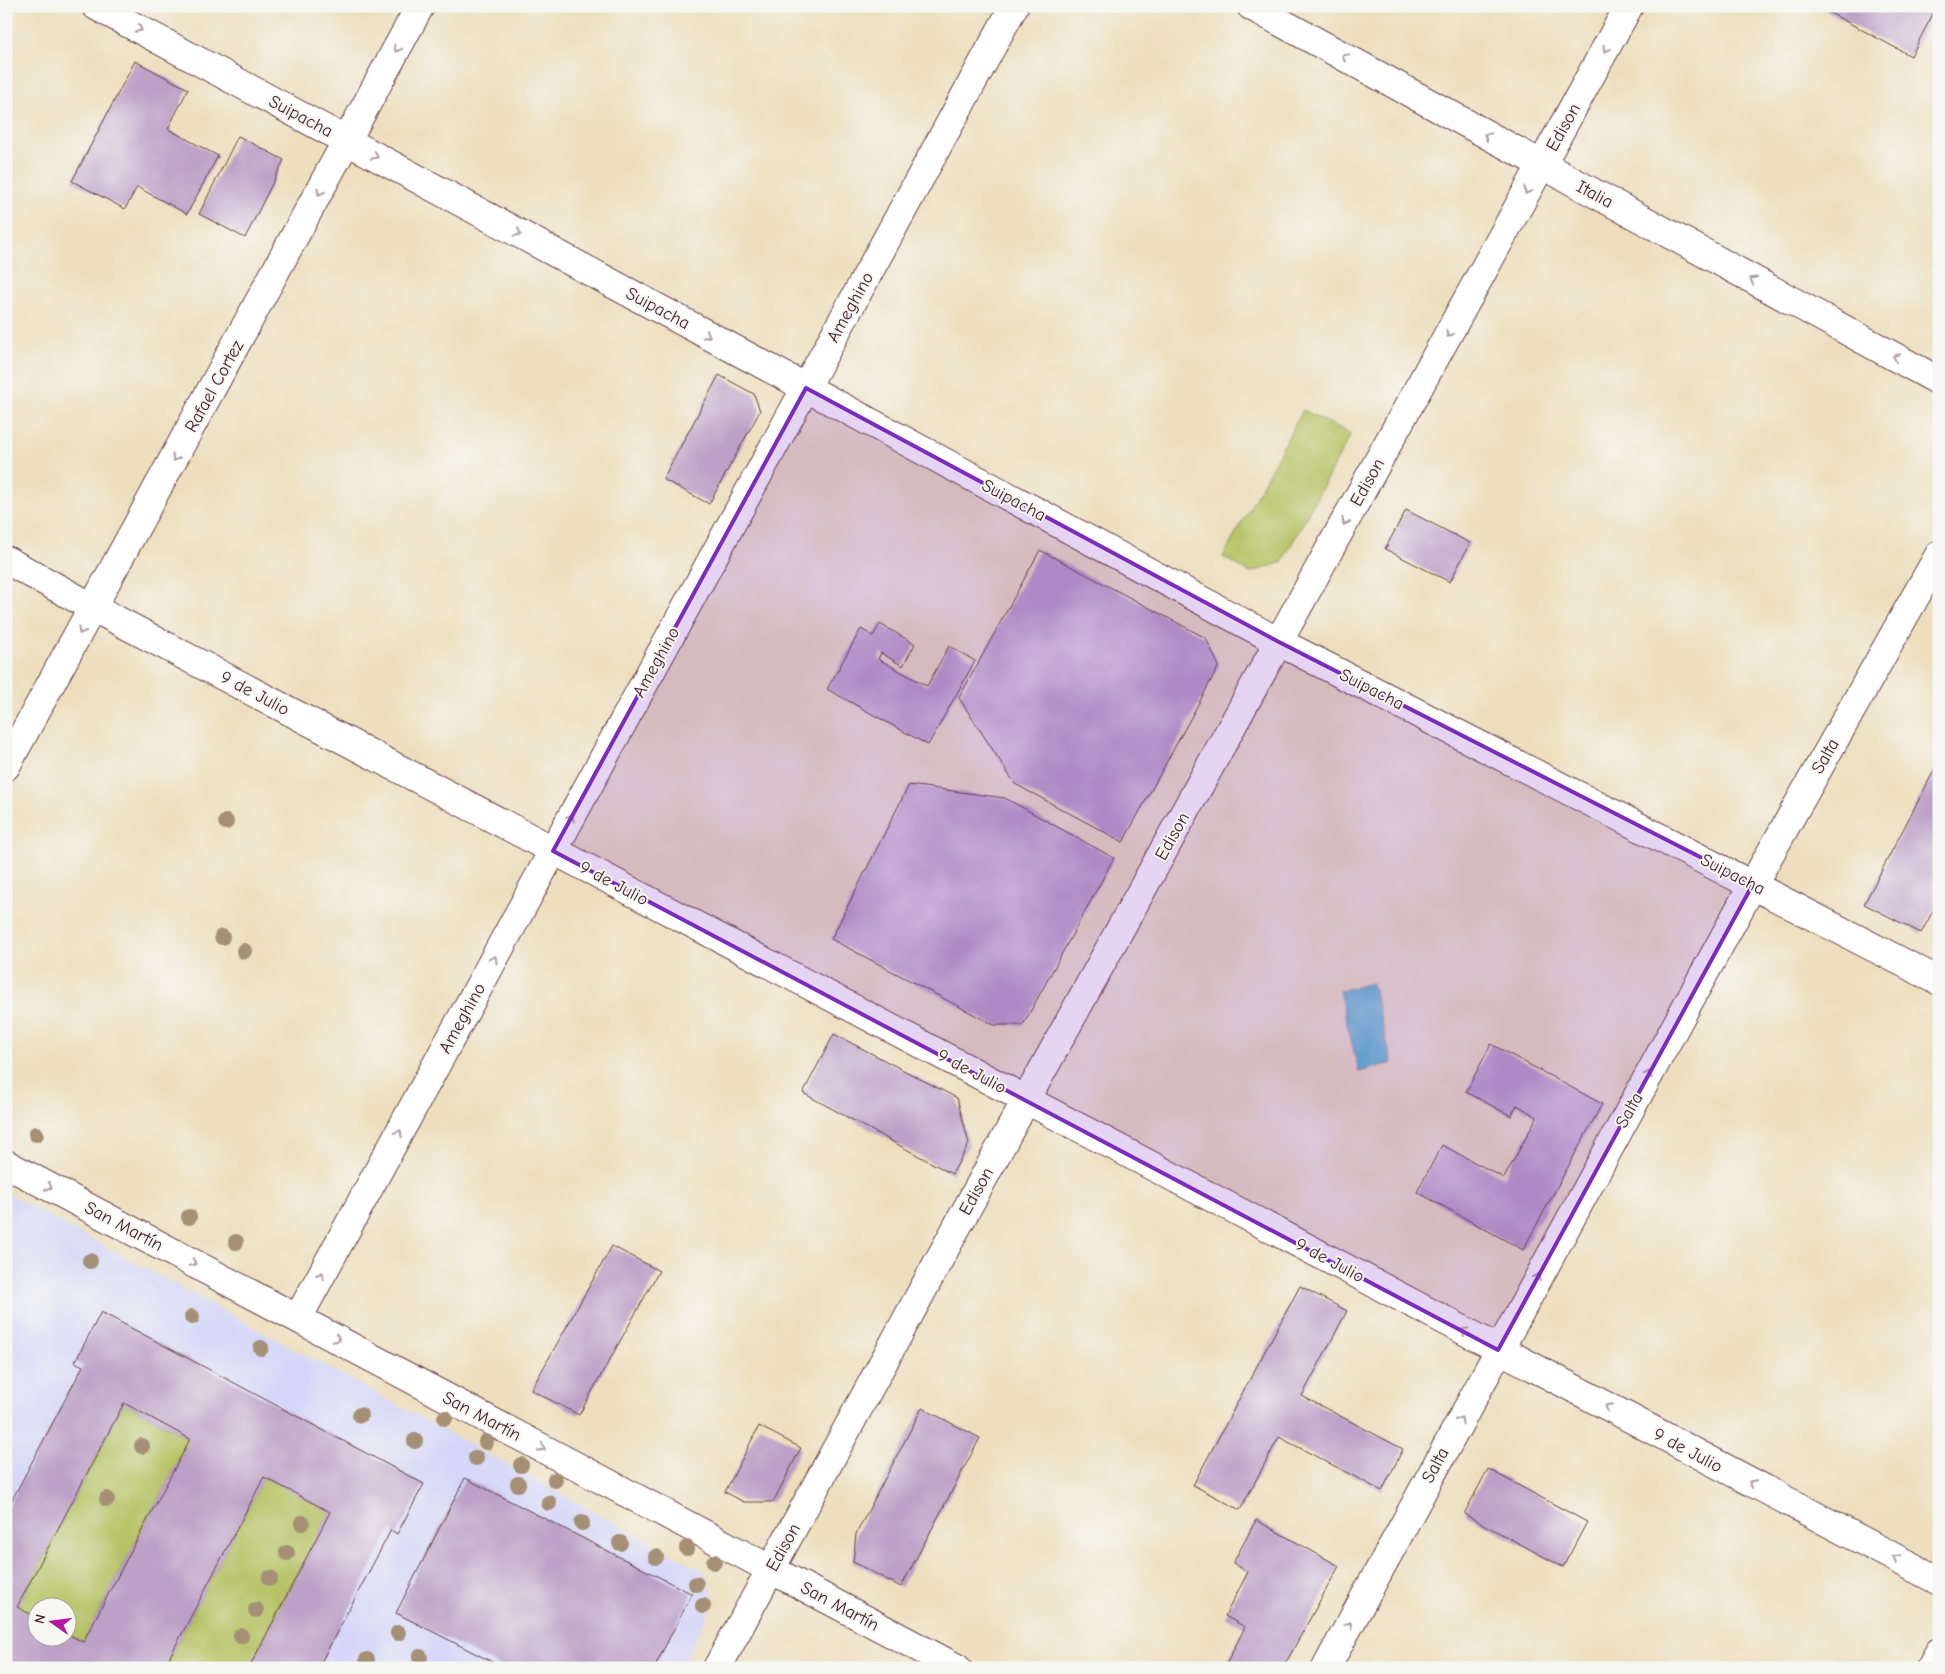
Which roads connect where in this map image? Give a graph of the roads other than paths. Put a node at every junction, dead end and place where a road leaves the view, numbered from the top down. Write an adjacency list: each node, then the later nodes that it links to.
1 (96, 6): 6 (street, Suipacha, one-way to 6)
2 (420, 6): 6 (street, Rafael Cortez, one-way to 6)
3 (1014, 6): 9 (street, Ameghino)
4 (1251, 6): 7 (street, Italia, one-way to 4)
5 (1629, 6): 7 (street, Edison, one-way to 7)
6 (347, 141): 9 (street, Suipacha, one-way to 9); 12 (street, Rafael Cortez, one-way to 12)
7 (1542, 165): 8 (street, Italia, one-way to 7); 13 (street, Edison, one-way to 13)
8 (1939, 381)
9 (806, 388): 13 (street, Suipacha); 15 (street, Ameghino, one-way to 9)
10 (1939, 555): 16 (street, Salta)
11 (6, 560): 12 (street, 9 de Julio)
12 (94, 608): 14 (street, Rafael Cortez, one-way to 14); 15 (street, 9 de Julio)
13 (1279, 642): 16 (street, Suipacha); 18 (street, Edison)
14 (6, 766)
15 (553, 851): 18 (street, 9 de Julio); 20 (street, Ameghino, one-way to 15)
16 (1753, 884): 17 (street, Suipacha); 21 (street, Salta, one-way to 16)
17 (1939, 981)
18 (1026, 1100): 21 (street, 9 de Julio, one-way to 18); 22 (street, Edison)
19 (6, 1164): 20 (street, San Martín, one-way to 20)
20 (298, 1318): 22 (street, San Martín, one-way to 22)
21 (1498, 1350): 23 (street, 9 de Julio, one-way to 21); 27 (street, Salta, one-way to 21)
22 (771, 1569): 25 (street, Edison); 26 (street, San Martín)
23 (1939, 1581)
24 (1939, 1652): 28 (street)
25 (717, 1668)
26 (957, 1668)
27 (1326, 1668)
28 (1930, 1668)

